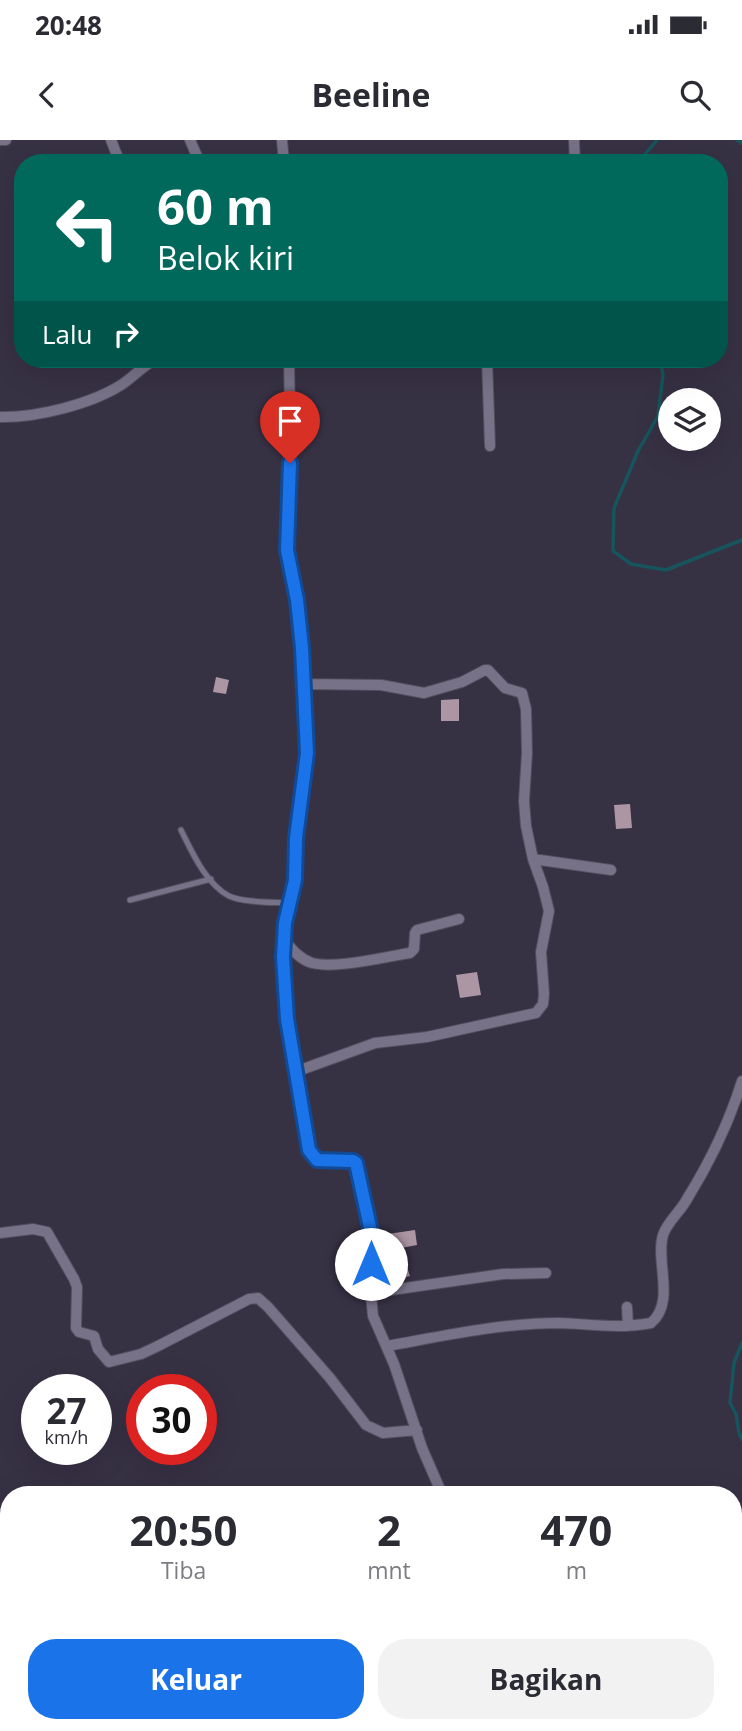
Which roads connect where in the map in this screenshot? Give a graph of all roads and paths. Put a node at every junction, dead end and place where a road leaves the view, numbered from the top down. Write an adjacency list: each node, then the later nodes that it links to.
1 (0, 140): 2 (street)
2 (6, 140)
3 (145, 368): 6 (street)
4 (289, 368): 8 (street)
5 (487, 368): 7 (street)
6 (0, 417)
7 (490, 446)
8 (303, 684): 10 (street); 14 (street)
9 (181, 830): 12 (lane)
10 (533, 859): 11 (street); 17 (street)
11 (611, 870)
12 (211, 879): 13 (lane); 14 (lane)
13 (130, 900)
14 (290, 903): 16 (street)
15 (459, 919): 16 (street)
16 (283, 939): 17 (street)
17 (295, 1072): 21 (street)
18 (742, 1081): 23 (street)
19 (0, 1233): 25 (street)
20 (546, 1273): 21 (street)
21 (370, 1293): 24 (street)
22 (627, 1307): 23 (street)
23 (628, 1326): 24 (street)
24 (387, 1346): 25 (street)
25 (417, 1430): 26 (street)
26 (438, 1486)

